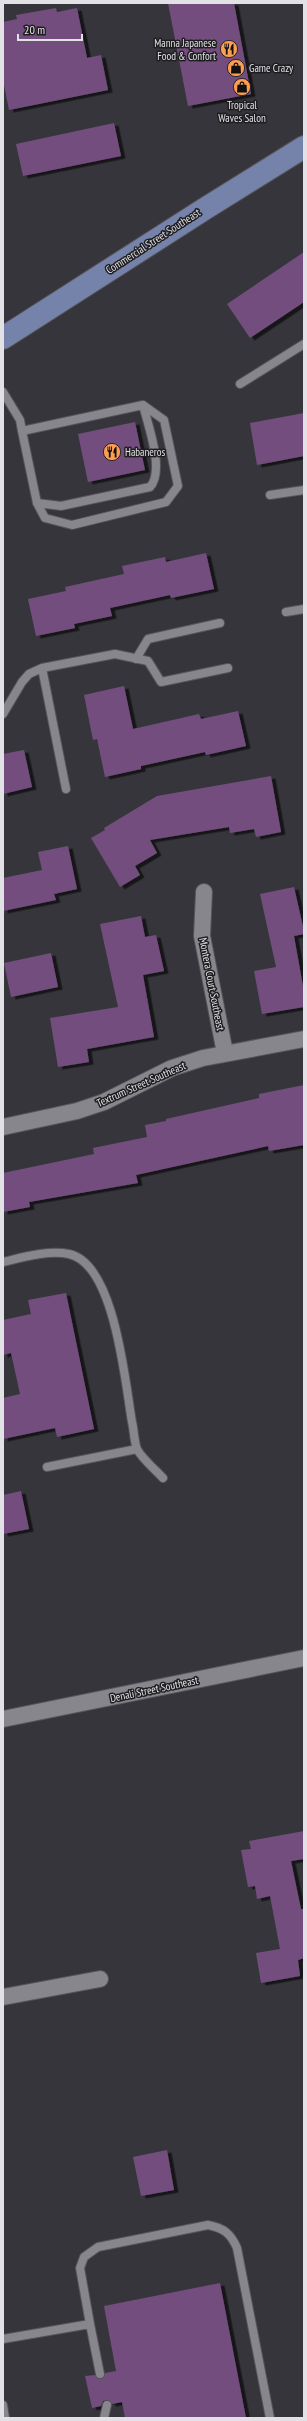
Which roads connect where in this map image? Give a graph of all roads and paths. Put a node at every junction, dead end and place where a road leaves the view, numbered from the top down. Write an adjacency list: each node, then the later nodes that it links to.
1 (304, 147): 2 (main road, Commercial Street Southeast)
2 (3, 338)
3 (304, 344): 4 (lane)
4 (240, 384)
5 (3, 392): 7 (lane)
6 (144, 405): 7 (lane); 10 (lane); 10 (lane)
7 (22, 431): 10 (lane)
8 (304, 490): 9 (lane)
9 (270, 495)
10 (37, 503)
11 (304, 609): 12 (lane)
12 (286, 612)
13 (220, 623): 14 (lane)
14 (136, 659): 15 (lane); 16 (lane)
15 (42, 668): 17 (lane); 18 (lane)
16 (228, 668)
17 (3, 714)
18 (66, 789)
19 (204, 892): 21 (street, Montera Court Southeast)
20 (304, 1039): 21 (street, Textrum Street Southeast)
21 (225, 1053): 22 (street, Textrum Street Southeast)
22 (3, 1127)
23 (3, 1262): 24 (lane)
24 (137, 1449): 25 (lane); 26 (lane)
25 (47, 1467)
26 (163, 1478)
27 (304, 1658): 28 (street, Denali Street Southeast)
28 (3, 1719)
29 (100, 1979): 30 (street)
30 (3, 1997)
31 (90, 2324): 32 (lane); 33 (lane); 38 (lane)
32 (3, 2339)
33 (100, 2374)
34 (3, 2405): 36 (lane)
35 (107, 2405): 37 (lane)
36 (5, 2418)
37 (104, 2418)
38 (270, 2418)

